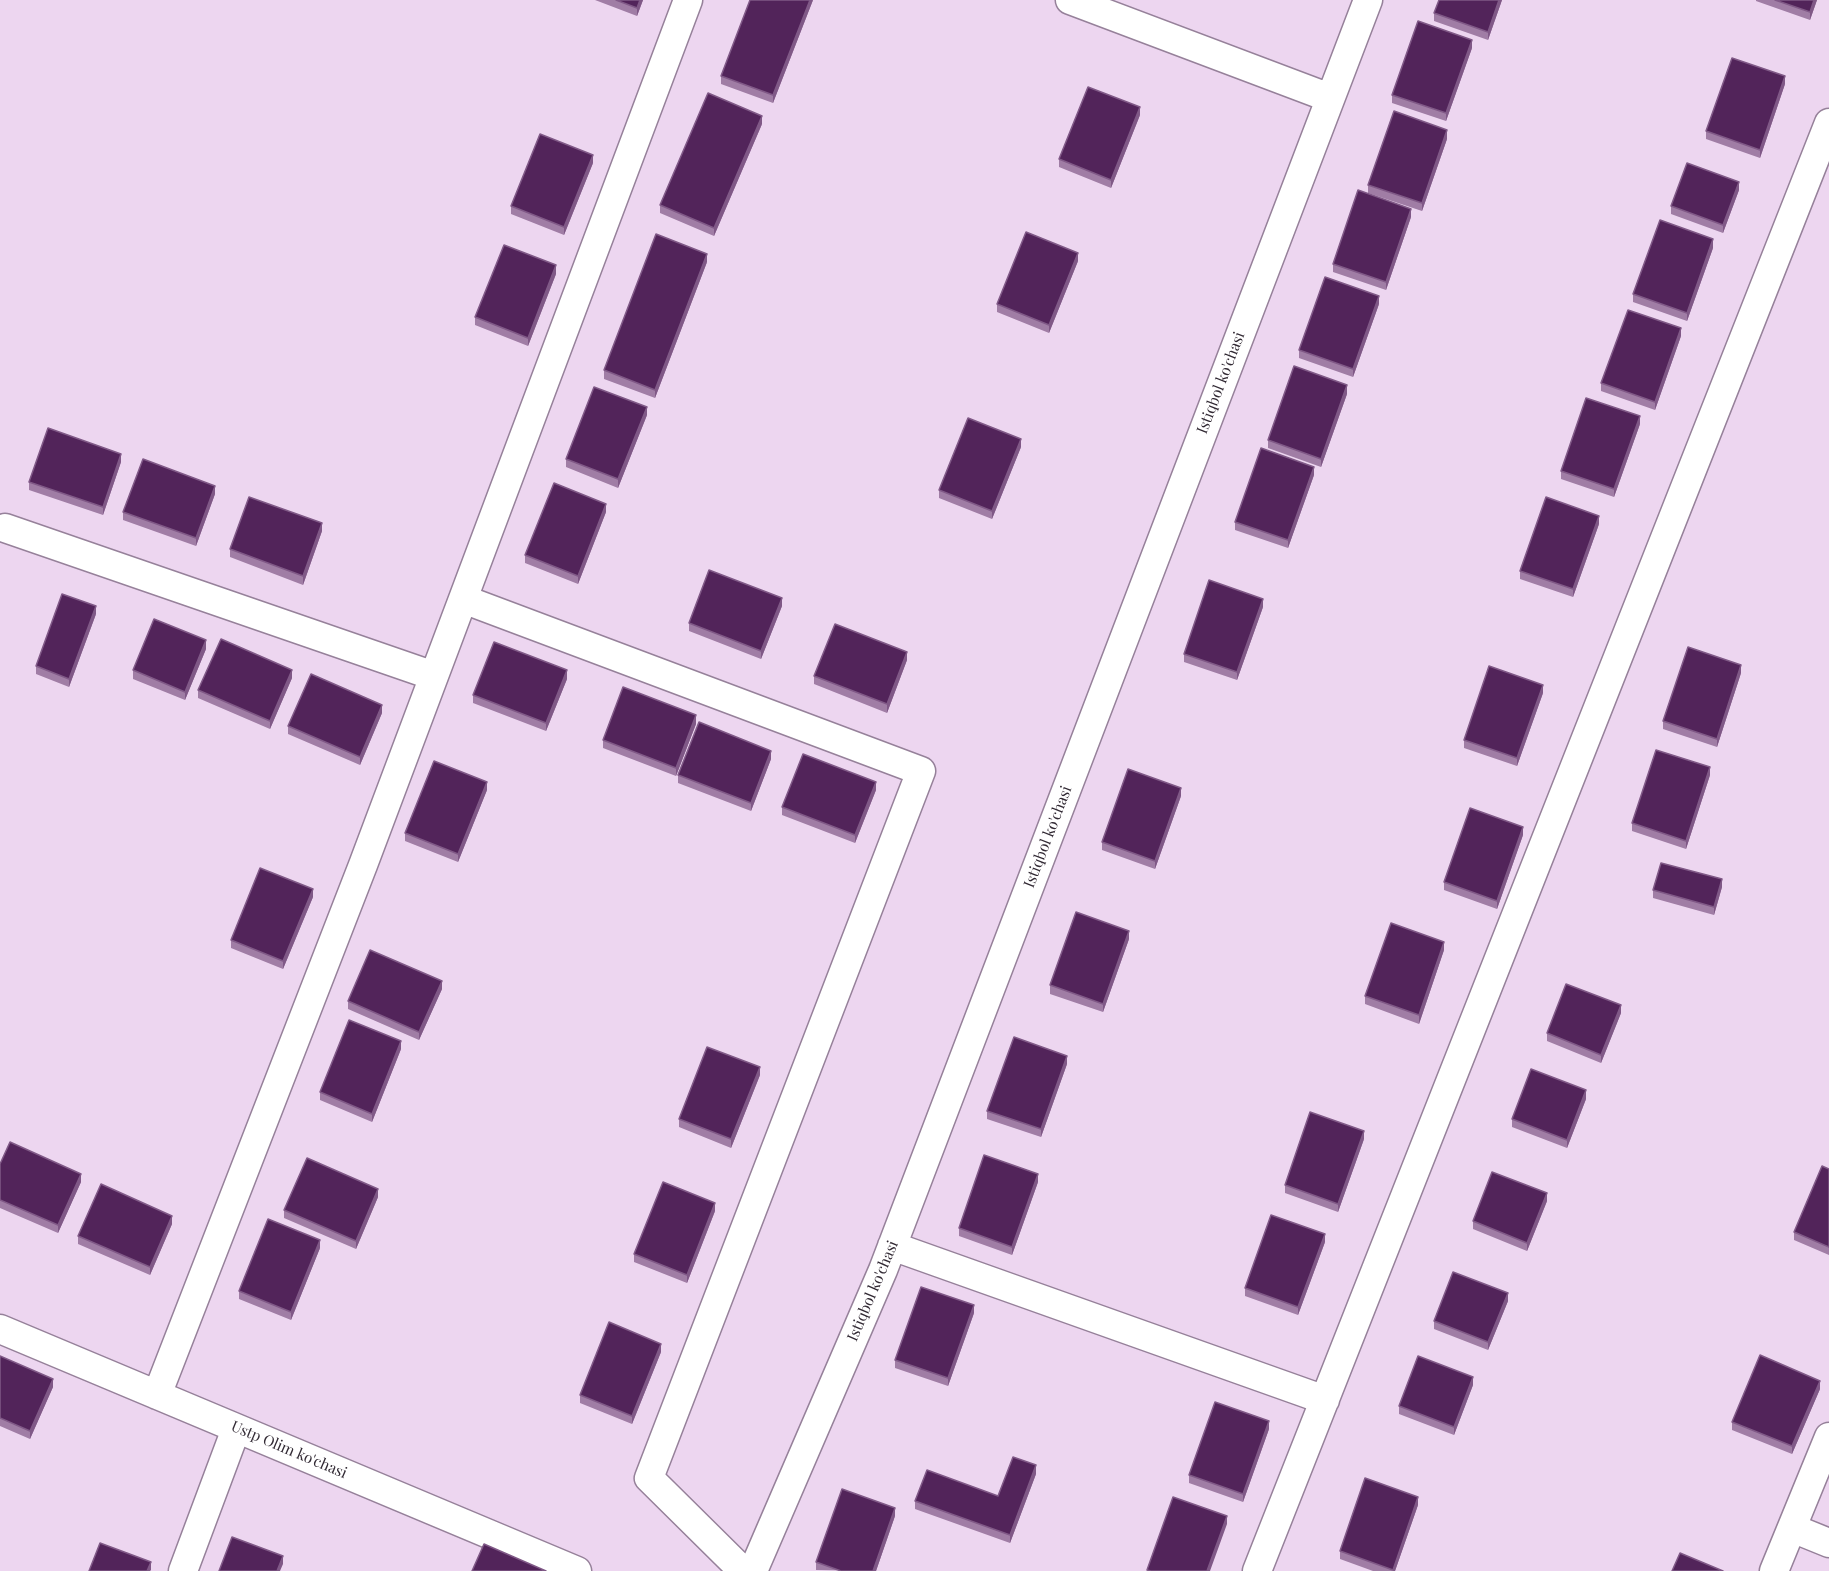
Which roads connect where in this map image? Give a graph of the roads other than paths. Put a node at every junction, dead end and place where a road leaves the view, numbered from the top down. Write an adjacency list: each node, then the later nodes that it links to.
1 (688, 0): 7 (street)
2 (1071, 0): 4 (street)
3 (1368, 0): 4 (street, Istiqbol ko'chasi)
4 (1330, 98): 9 (street, Istiqbol ko'chasi)
5 (1829, 123): 12 (street)
6 (5, 528): 8 (street)
7 (463, 599): 8 (street); 19 (street)
8 (435, 676): 11 (street)
9 (892, 1246): 12 (street); 20 (street, Istiqbol ko'chasi)
10 (0, 1329): 11 (street, Ustp Olim ko'chasi)
11 (157, 1395): 13 (street, Ustp Olim ko'chasi)
12 (1325, 1400): 21 (street)
13 (236, 1428): 17 (street); 18 (street, Ustp Olim ko'chasi)
14 (1829, 1437): 15 (street)
15 (1792, 1528): 16 (street); 22 (street)
16 (1829, 1543)
17 (183, 1571)
18 (577, 1571)
19 (743, 1571)
20 (753, 1571)
21 (1257, 1571)
22 (1774, 1571)

